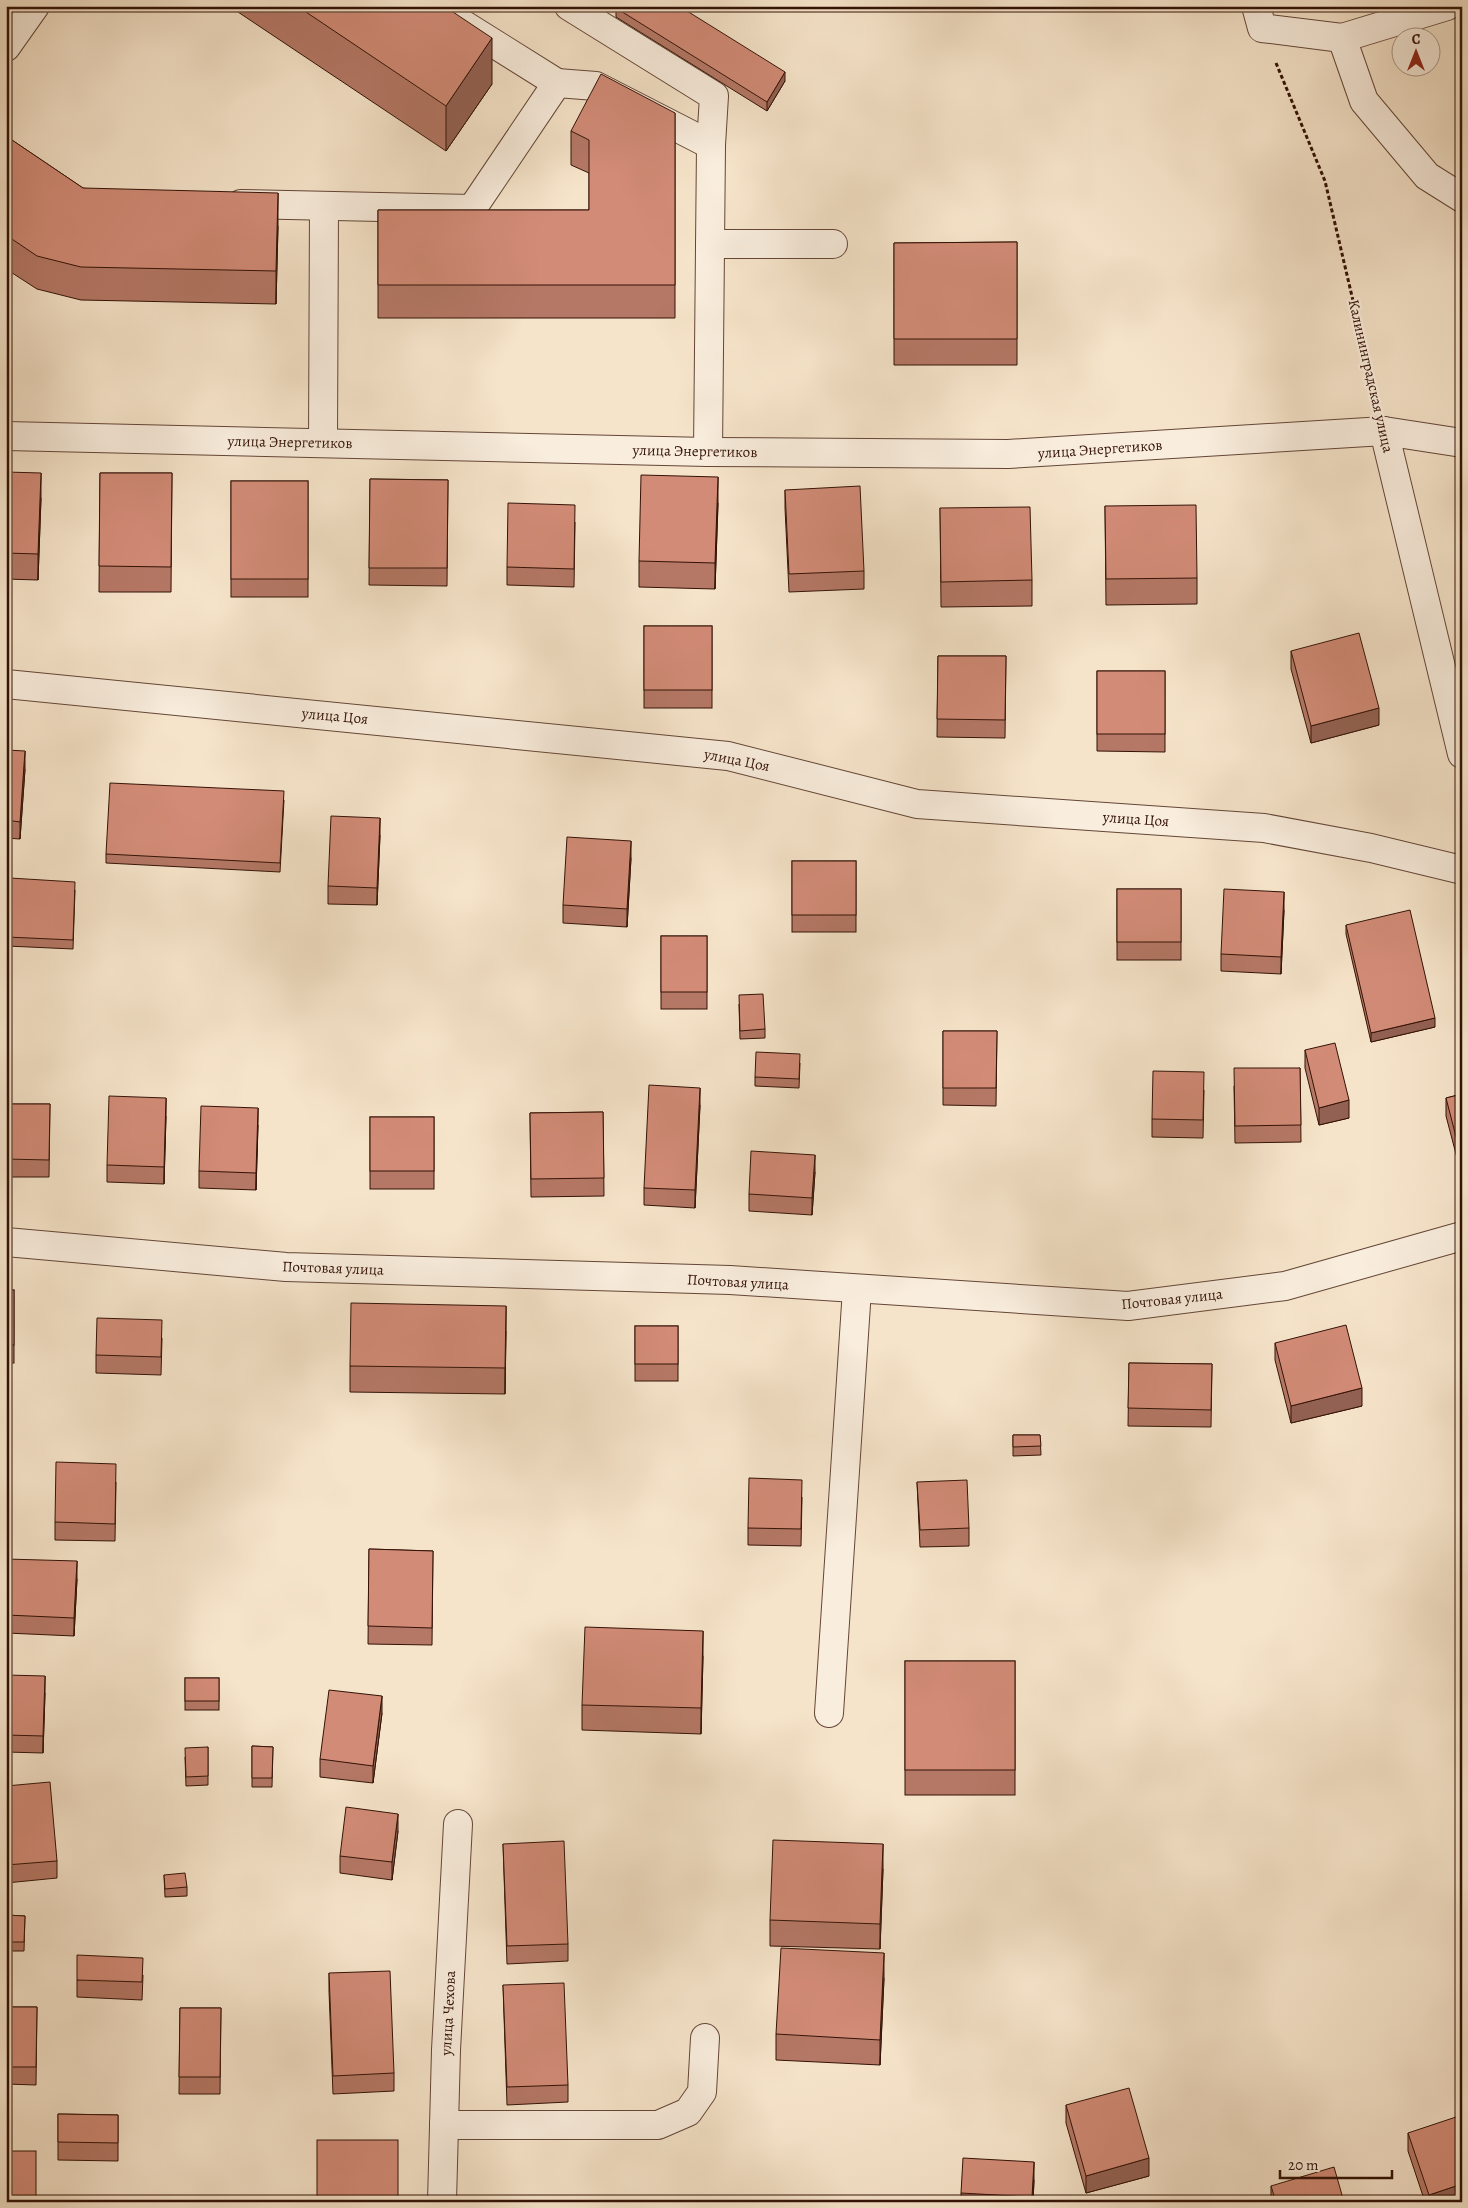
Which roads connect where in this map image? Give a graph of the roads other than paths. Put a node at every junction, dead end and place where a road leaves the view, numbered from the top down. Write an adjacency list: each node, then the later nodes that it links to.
1 (35, 6): 7 (street)
2 (434, 6): 8 (street)
3 (569, 6): 9 (street)
4 (1447, 6): 6 (street)
5 (1259, 17): 6 (street)
6 (1342, 38): 10 (street)
7 (6, 47)
8 (557, 83): 9 (street); 12 (street)
9 (711, 145): 13 (street)
10 (1462, 198)
11 (215, 204): 12 (street)
12 (324, 206): 17 (street)
13 (710, 244): 14 (street); 19 (street)
14 (833, 244)
15 (1384, 431): 18 (street, улица Энергетиков); 19 (street, улица Энергетиков); 21 (street, Калининградская улица)
16 (6, 436): 17 (street, улица Энергетиков)
17 (323, 443): 19 (street, улица Энергетиков)
18 (1462, 443)
19 (708, 452)
20 (6, 684): 22 (street, улица Цоя)
21 (1462, 754)
22 (1462, 870)
23 (1462, 1236): 25 (street, Почтовая улица)
24 (6, 1242): 25 (street, Почтовая улица)
25 (857, 1289): 26 (street)
26 (829, 1713)
27 (458, 1824): 29 (street, улица Чехова)
28 (705, 2038): 29 (street)
29 (444, 2126): 30 (street, улица Чехова)
30 (442, 2202)

